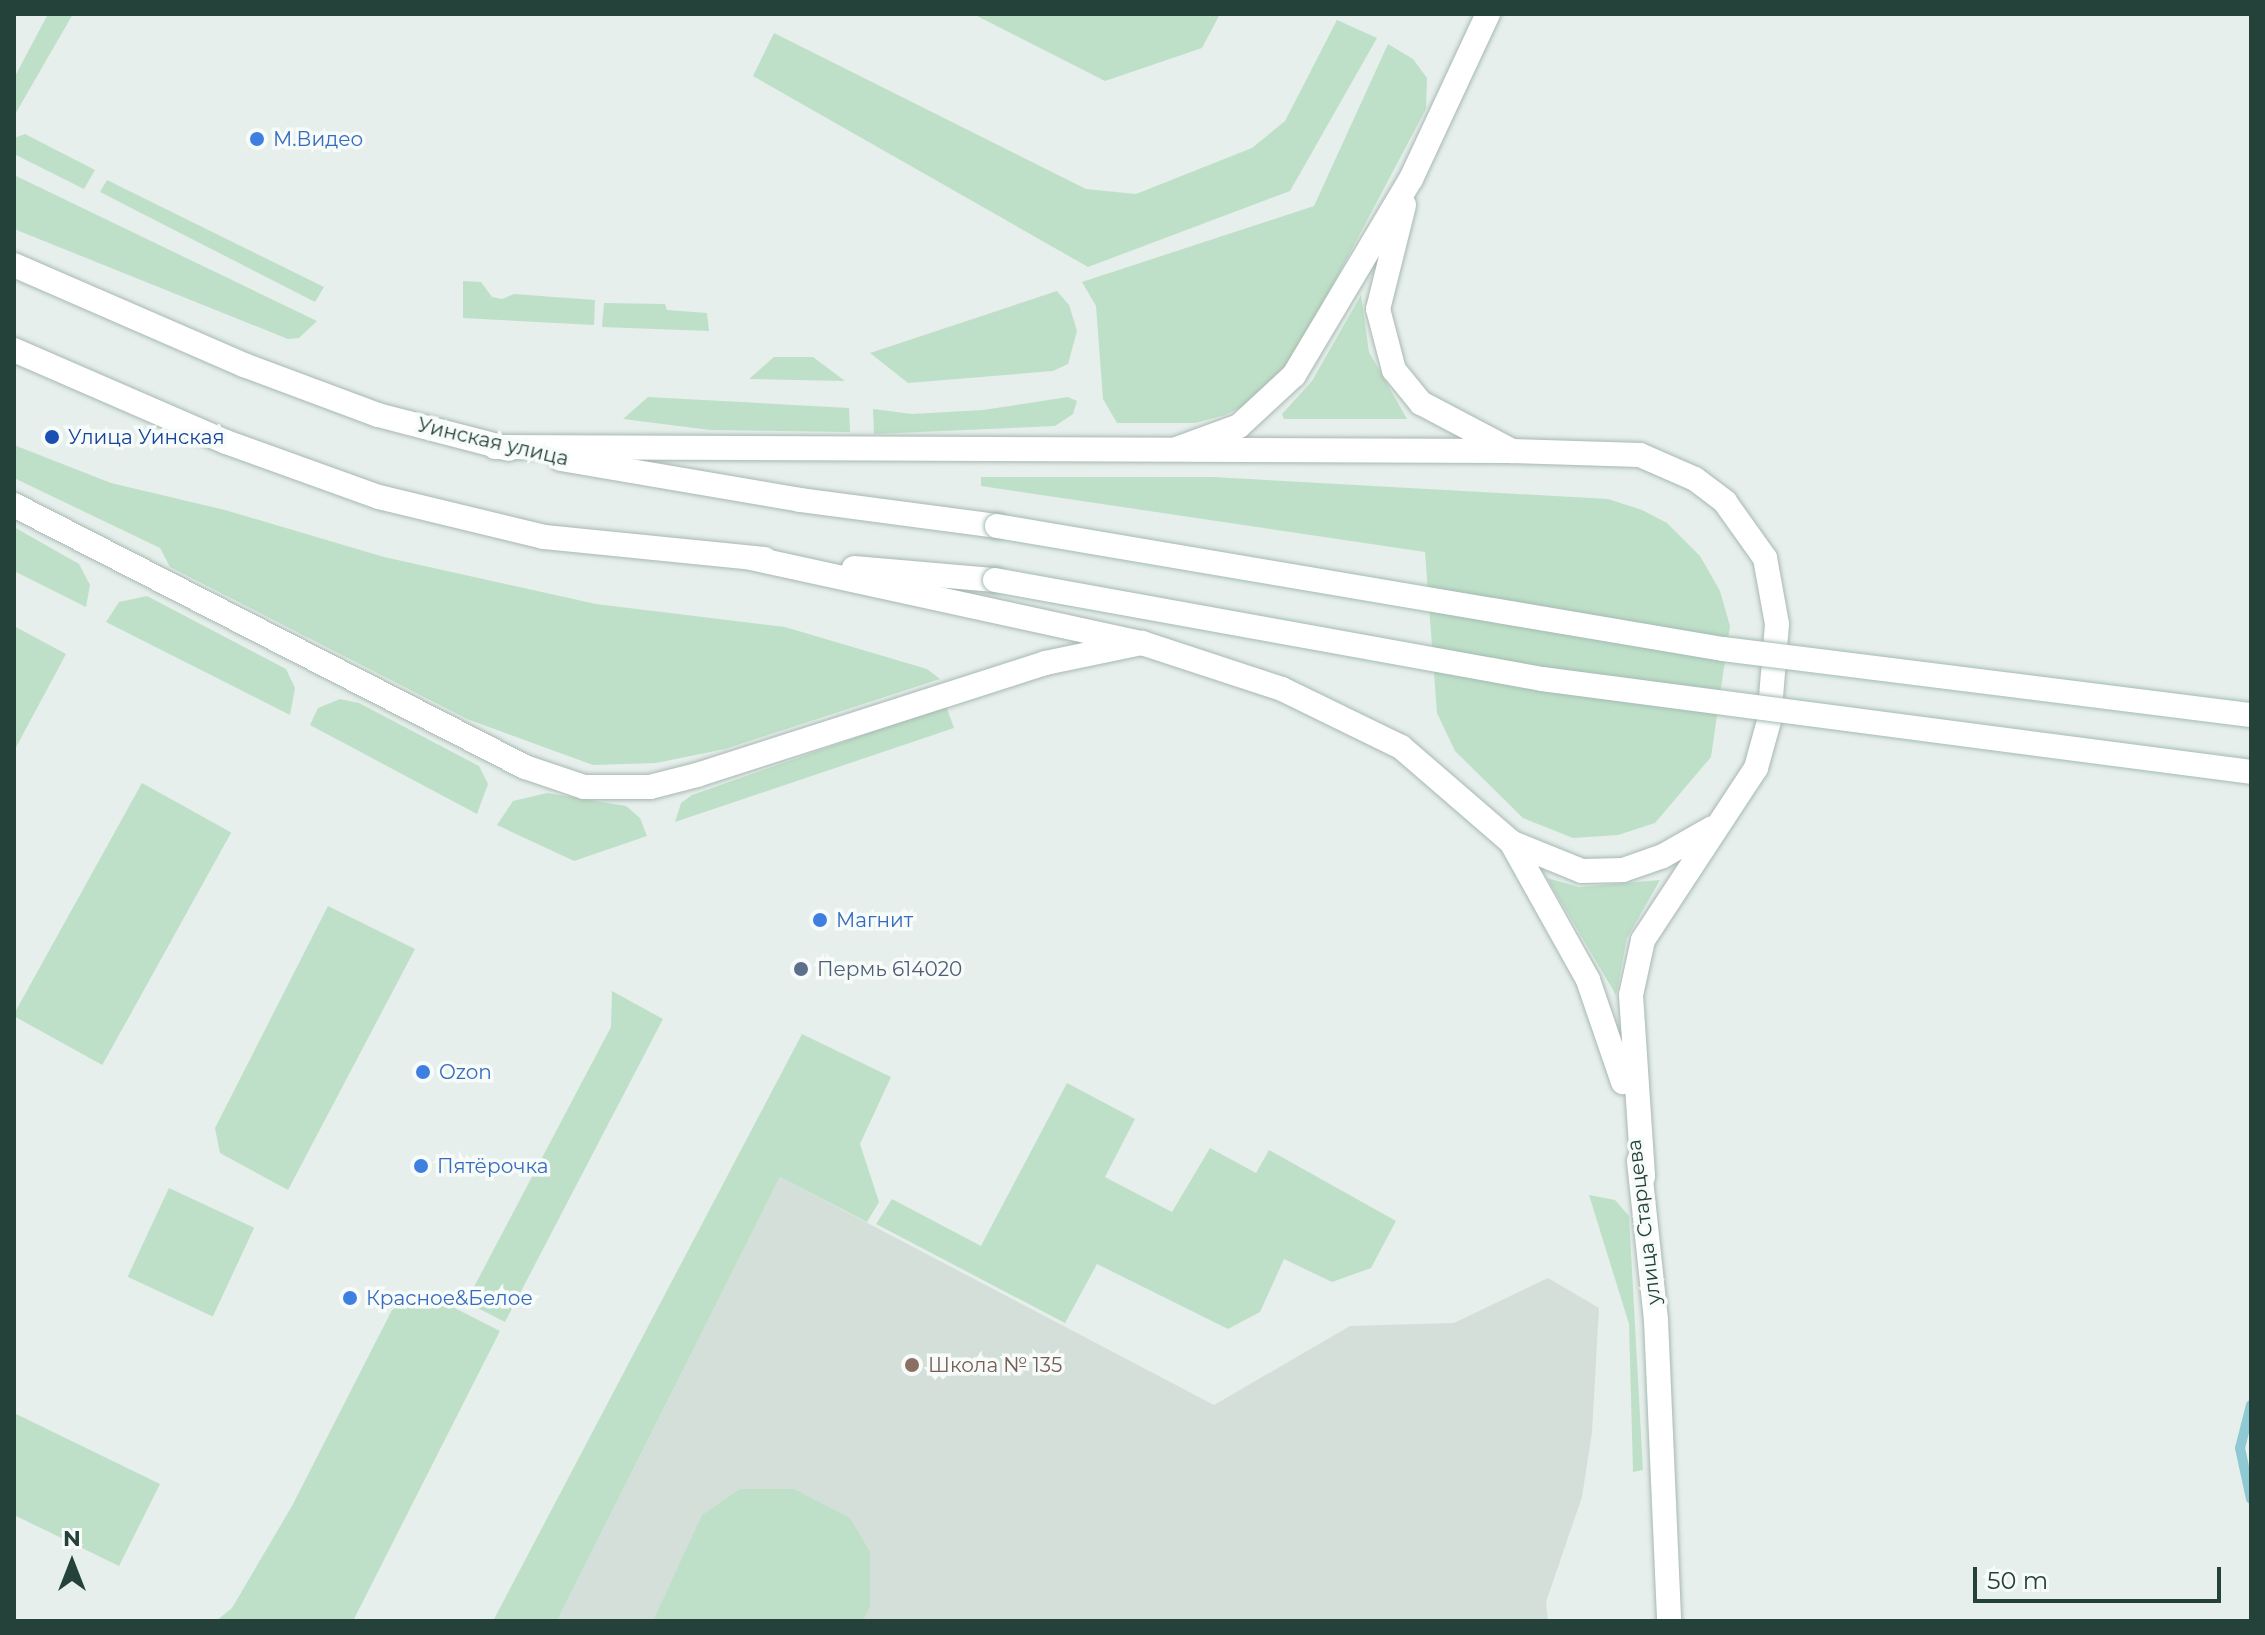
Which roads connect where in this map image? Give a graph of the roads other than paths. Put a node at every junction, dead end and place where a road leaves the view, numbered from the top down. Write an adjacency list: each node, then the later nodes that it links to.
1 (1488, 14): 2 (main road)
2 (1411, 179): 6 (main road); 7 (main road)
3 (14, 265): 5 (main road, Уинская улица)
4 (14, 350): 9 (main road)
5 (495, 447): 6 (main road); 11 (main road, Уинская улица, bridge)
6 (1179, 448): 7 (main road)
7 (1512, 451): 13 (main road)
8 (14, 505): 10 (main road)
9 (751, 558): 10 (main road, улица Старцева); 12 (main road, bridge)
10 (1142, 643): 14 (main road, улица Старцева)
11 (2251, 715)
12 (2251, 772)
13 (1722, 820): 14 (main road); 15 (main road)
14 (1511, 842): 15 (main road, улица Старцева)
15 (1643, 1177): 16 (main road, улица Старцева)
16 (1669, 1621)

